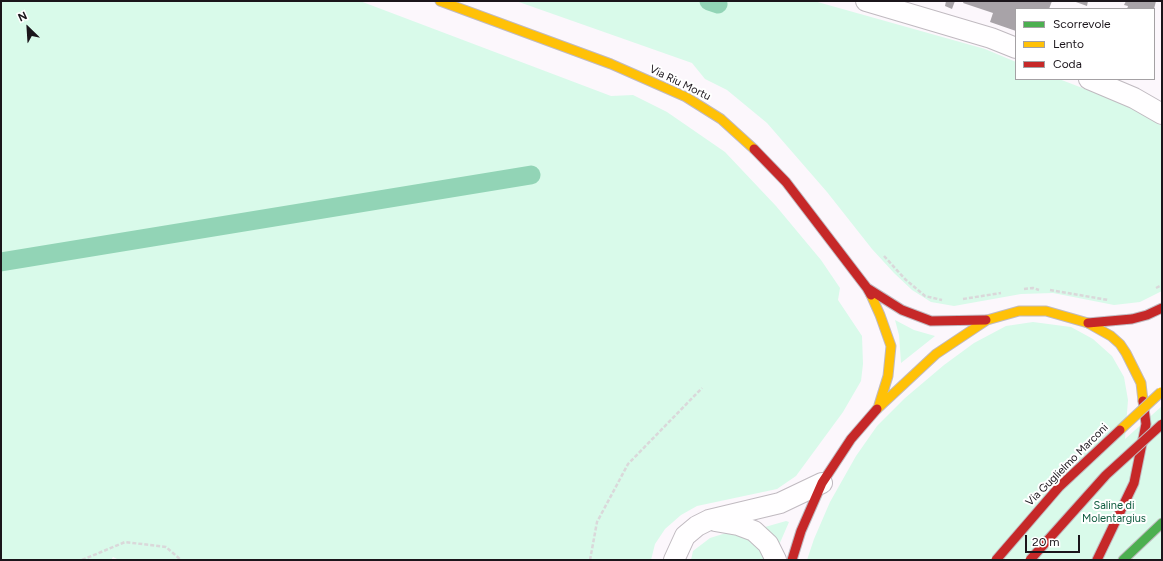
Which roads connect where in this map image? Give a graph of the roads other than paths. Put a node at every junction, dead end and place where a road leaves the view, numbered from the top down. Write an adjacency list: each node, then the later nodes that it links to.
1 (440, 1): 6 (main road, Via Riu Mortu)
2 (866, 1): 3 (street)
3 (1015, 48)
4 (1091, 80): 5 (street)
5 (1162, 114)
6 (867, 288): 8 (main road, Via Riu Mortu); 11 (main road, Via Riu Mortu)
7 (1162, 308): 9 (main road)
8 (987, 320): 9 (main road); 11 (main road)
9 (1088, 323): 21 (main road)
10 (1162, 391): 19 (main road, Via Guglielmo Marconi, bridge)
11 (879, 406): 13 (main road)
12 (1162, 424): 20 (main road, bridge)
13 (822, 483): 14 (street); 18 (main road)
14 (709, 520): 16 (street); 17 (street)
15 (1162, 523): 22 (main road)
16 (674, 560)
17 (776, 560)
18 (792, 560)
19 (996, 560)
20 (1030, 560)
21 (1097, 560)
22 (1123, 560)

